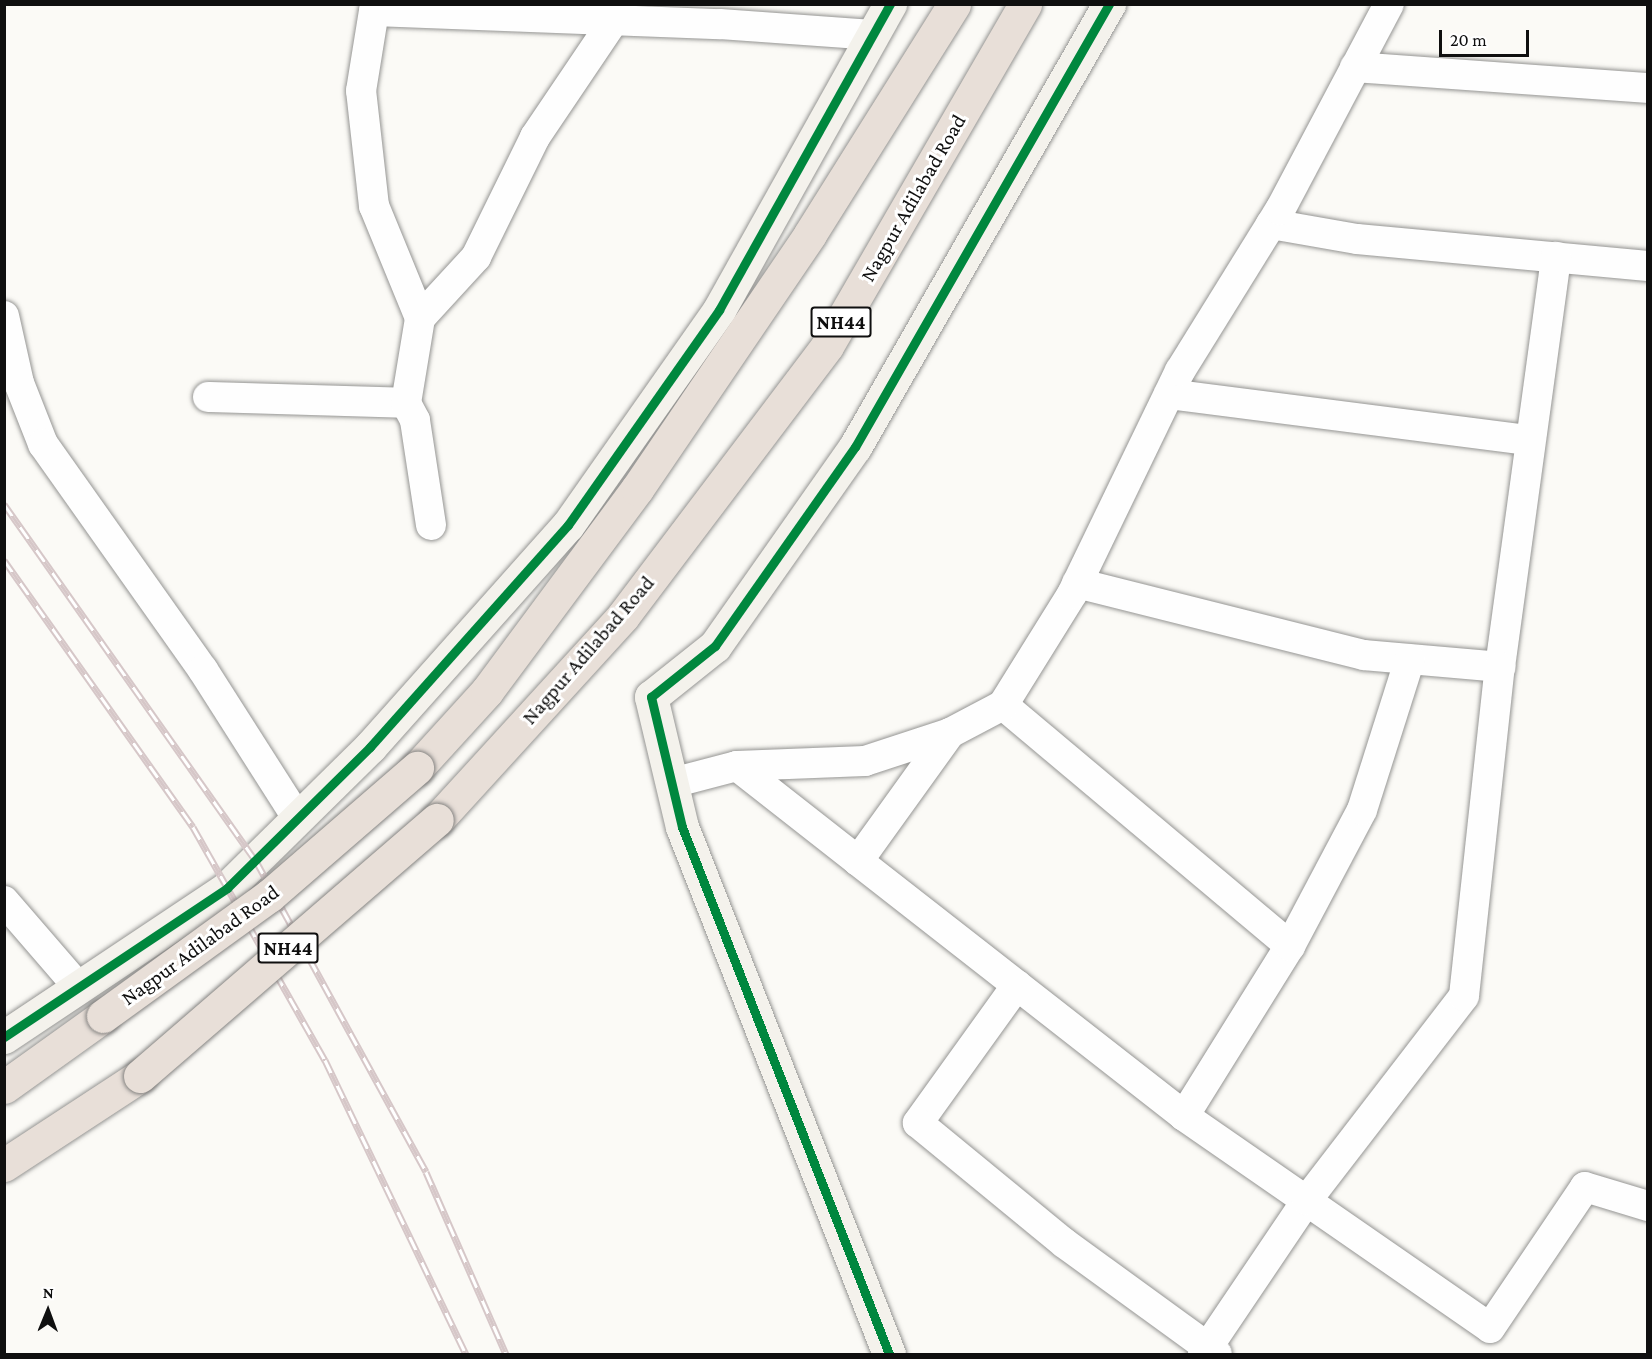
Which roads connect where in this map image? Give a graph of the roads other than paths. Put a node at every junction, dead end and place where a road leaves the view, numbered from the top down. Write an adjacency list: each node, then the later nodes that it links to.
1 (890, 4): 7 (street)
2 (954, 4): 34 (highway, Nagpur Adilabad Road / NH44, bridge)
3 (1025, 4): 36 (highway, Nagpur Adilabad Road / NH44, bridge)
4 (1109, 4): 26 (street)
5 (1389, 4): 8 (street)
6 (614, 12): 7 (street); 14 (street); 14 (street)
7 (873, 35): 27 (street)
8 (1355, 67): 9 (street); 10 (street)
9 (1647, 88)
10 (1271, 224): 11 (street); 15 (street)
11 (1556, 257): 12 (street); 18 (street)
12 (1647, 266)
13 (4, 316): 27 (street)
14 (420, 318): 17 (street)
15 (1169, 394): 18 (street); 20 (street)
16 (208, 397): 17 (street)
17 (406, 403): 19 (street)
18 (1529, 440): 22 (street)
19 (431, 525)
20 (1077, 583): 21 (street); 23 (street)
21 (1410, 659): 22 (street); 30 (street)
22 (1500, 667): 37 (street)
23 (1003, 705): 24 (street); 30 (street)
24 (950, 733): 25 (street); 28 (street)
25 (737, 766): 26 (street); 28 (street)
26 (672, 783): 40 (street)
27 (298, 819): 32 (street)
28 (858, 861): 31 (street)
29 (4, 901): 32 (street)
30 (1290, 946): 35 (street)
31 (1017, 985): 35 (street); 39 (street)
32 (79, 988): 33 (street)
33 (4, 1037)
34 (4, 1087)
35 (1184, 1116): 37 (street)
36 (4, 1165)
37 (1307, 1200): 38 (street); 39 (street)
38 (1647, 1206)
39 (1210, 1352)
40 (889, 1354)

